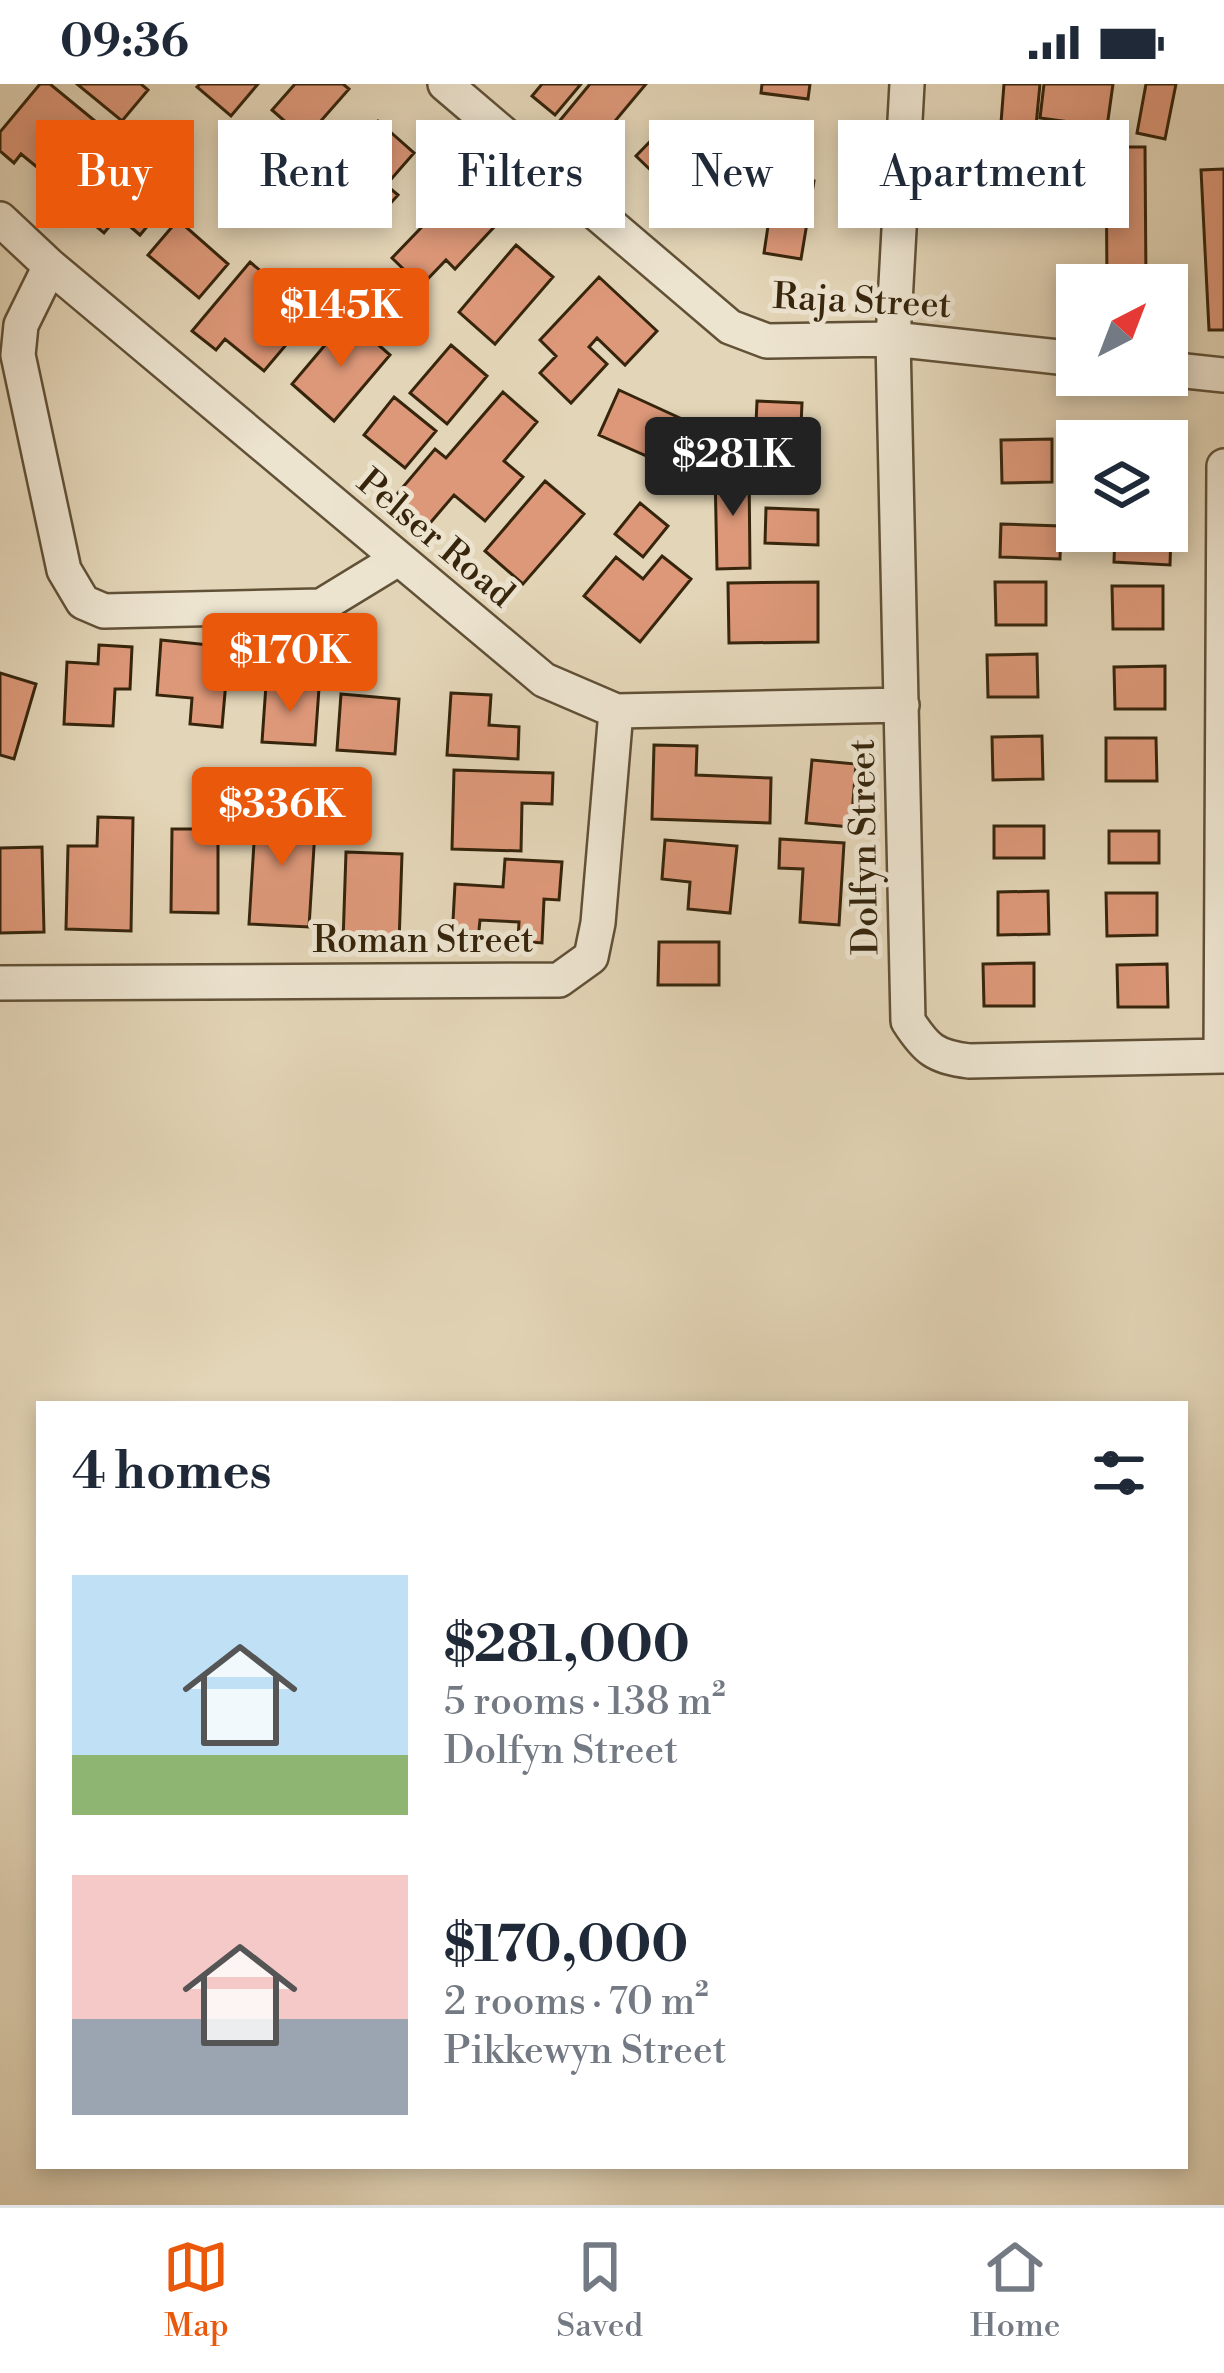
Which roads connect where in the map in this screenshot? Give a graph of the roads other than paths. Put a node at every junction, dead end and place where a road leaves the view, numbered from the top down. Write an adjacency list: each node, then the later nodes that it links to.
1 (445, 84): 5 (street, Raja Street)
2 (907, 84): 5 (street, Dolfyn Street)
3 (0, 219): 4 (street, Pelser Road)
4 (50, 266): 10 (street, Pelser Road); 10 (street)
5 (893, 339): 6 (street, Raja Street); 11 (street, Dolfyn Street)
6 (1056, 357)
7 (1188, 371): 8 (street)
8 (1224, 375)
9 (1224, 466): 14 (street)
10 (398, 559): 12 (street, Pelser Road)
11 (902, 705): 12 (street, Pelser Road); 14 (street, Dolfyn Street)
12 (616, 711): 13 (street, Roman Street)
13 (0, 983)
14 (1222, 1056)

